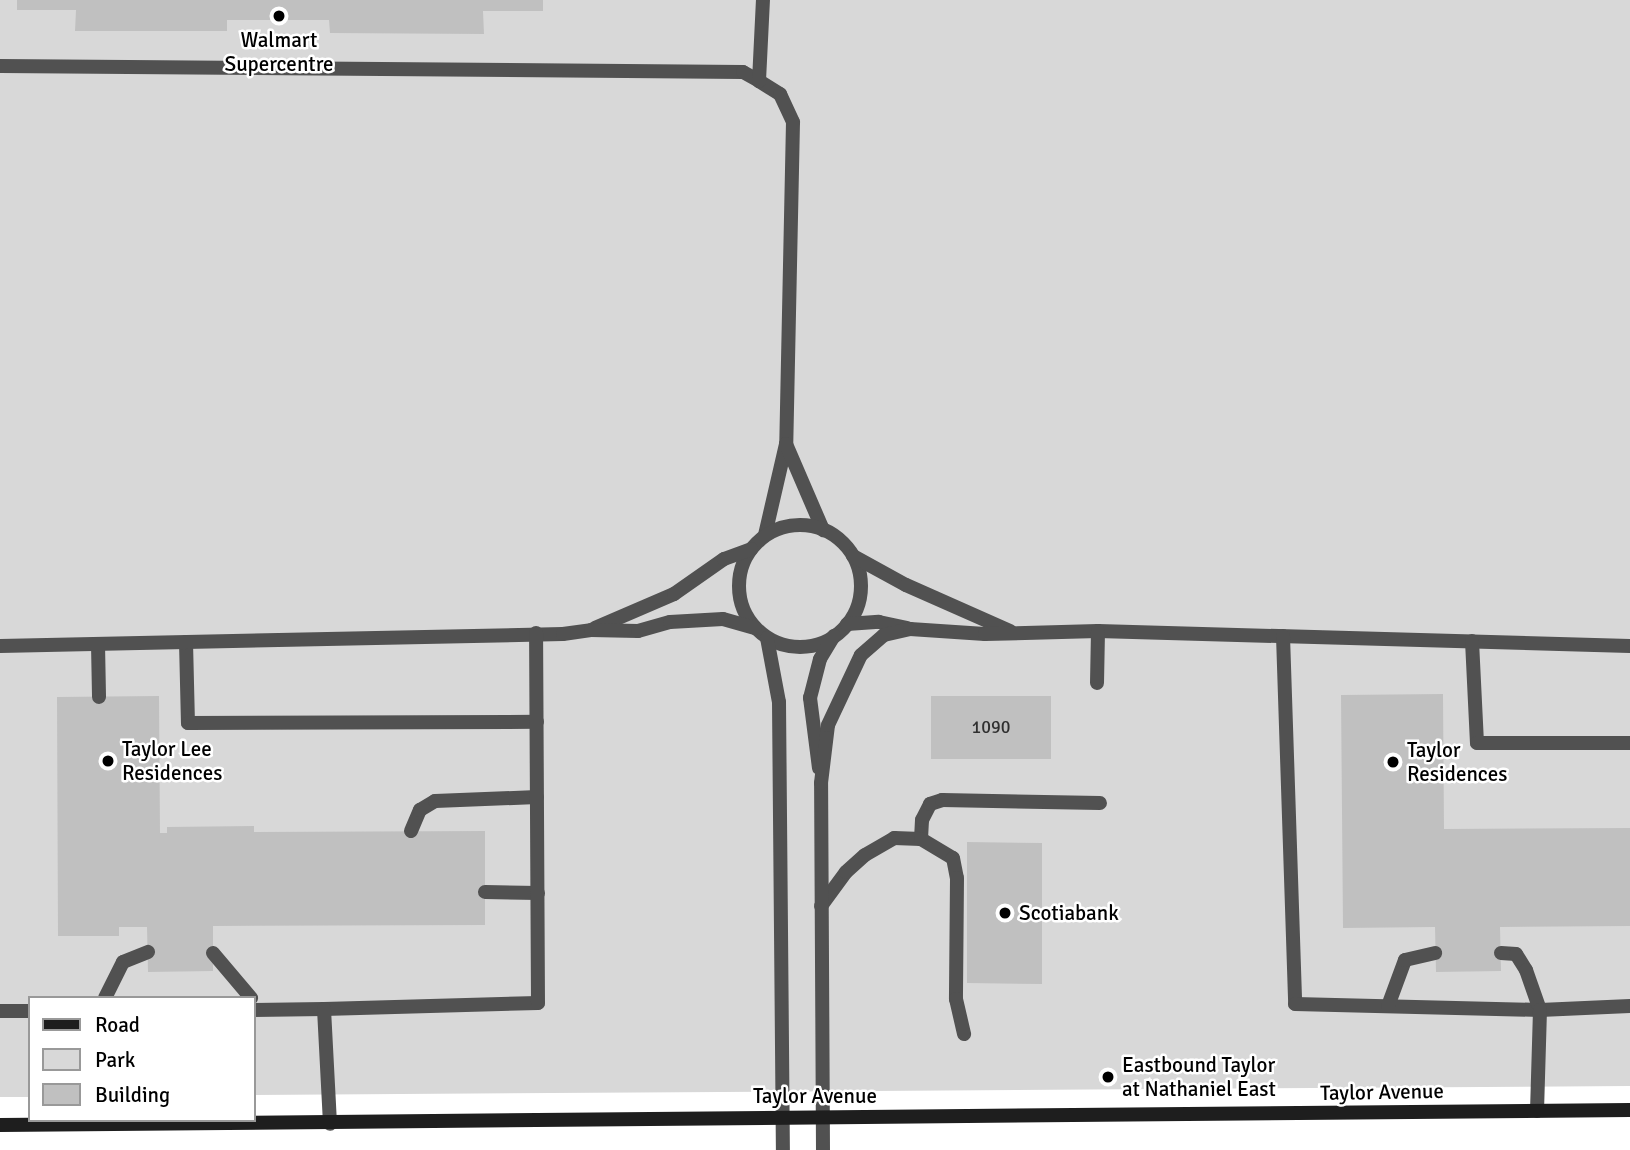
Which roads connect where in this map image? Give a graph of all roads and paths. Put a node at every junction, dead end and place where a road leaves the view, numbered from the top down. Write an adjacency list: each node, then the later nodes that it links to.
1 (763, 0): 3 (lane)
2 (0, 66): 3 (lane)
3 (759, 81): 4 (lane)
4 (786, 444): 5 (lane); 6 (lane)
5 (823, 530): 6 (lane); 8 (lane)
6 (765, 535): 7 (lane)
7 (751, 549): 10 (lane); 12 (lane)
8 (853, 556): 9 (lane); 13 (lane)
9 (847, 624): 11 (lane); 16 (lane)
10 (755, 628): 12 (lane); 18 (lane)
11 (910, 629): 13 (lane); 28 (lane)
12 (591, 630): 15 (lane)
13 (1011, 631): 14 (lane)
14 (1098, 631): 17 (lane); 24 (lane)
15 (536, 633): 20 (lane); 26 (lane)
16 (834, 636): 18 (lane); 28 (lane)
17 (1283, 636): 19 (lane); 43 (lane)
18 (767, 638): 53 (lane)
19 (1472, 641): 23 (lane); 27 (lane)
20 (186, 642): 21 (lane); 26 (lane)
21 (98, 644): 22 (lane); 25 (lane)
22 (0, 646)
23 (1630, 646)
24 (1097, 683)
25 (99, 697)
26 (537, 722): 29 (lane)
27 (1630, 743)
28 (821, 783): 35 (lane)
29 (537, 797): 31 (lane); 34 (lane)
30 (1100, 803): 32 (lane)
31 (411, 831)
32 (921, 839): 35 (lane); 49 (lane)
33 (485, 892): 34 (lane)
34 (538, 893): 45 (lane)
35 (821, 905): 52 (lane)
36 (148, 953): 40 (lane)
37 (213, 953): 41 (lane)
38 (1435, 953): 43 (lane)
39 (1501, 954): 46 (lane)
40 (106, 996)
41 (248, 996)
42 (256, 1004): 45 (lane)
43 (1388, 1006): 46 (lane)
44 (1630, 1006): 46 (lane)
45 (324, 1009): 54 (lane)
46 (1540, 1010): 50 (lane)
47 (0, 1011): 48 (lane)
48 (28, 1011)
49 (964, 1034)
50 (1537, 1111): 51 (main road, Taylor Avenue); 52 (main road, Taylor Avenue)
51 (1630, 1111)
52 (823, 1117): 53 (main road, Taylor Avenue); 57 (lane)
53 (783, 1118): 54 (main road, Taylor Avenue); 56 (lane)
54 (330, 1124): 55 (main road, Taylor Avenue)
55 (0, 1125)
56 (783, 1150)
57 (823, 1150)

